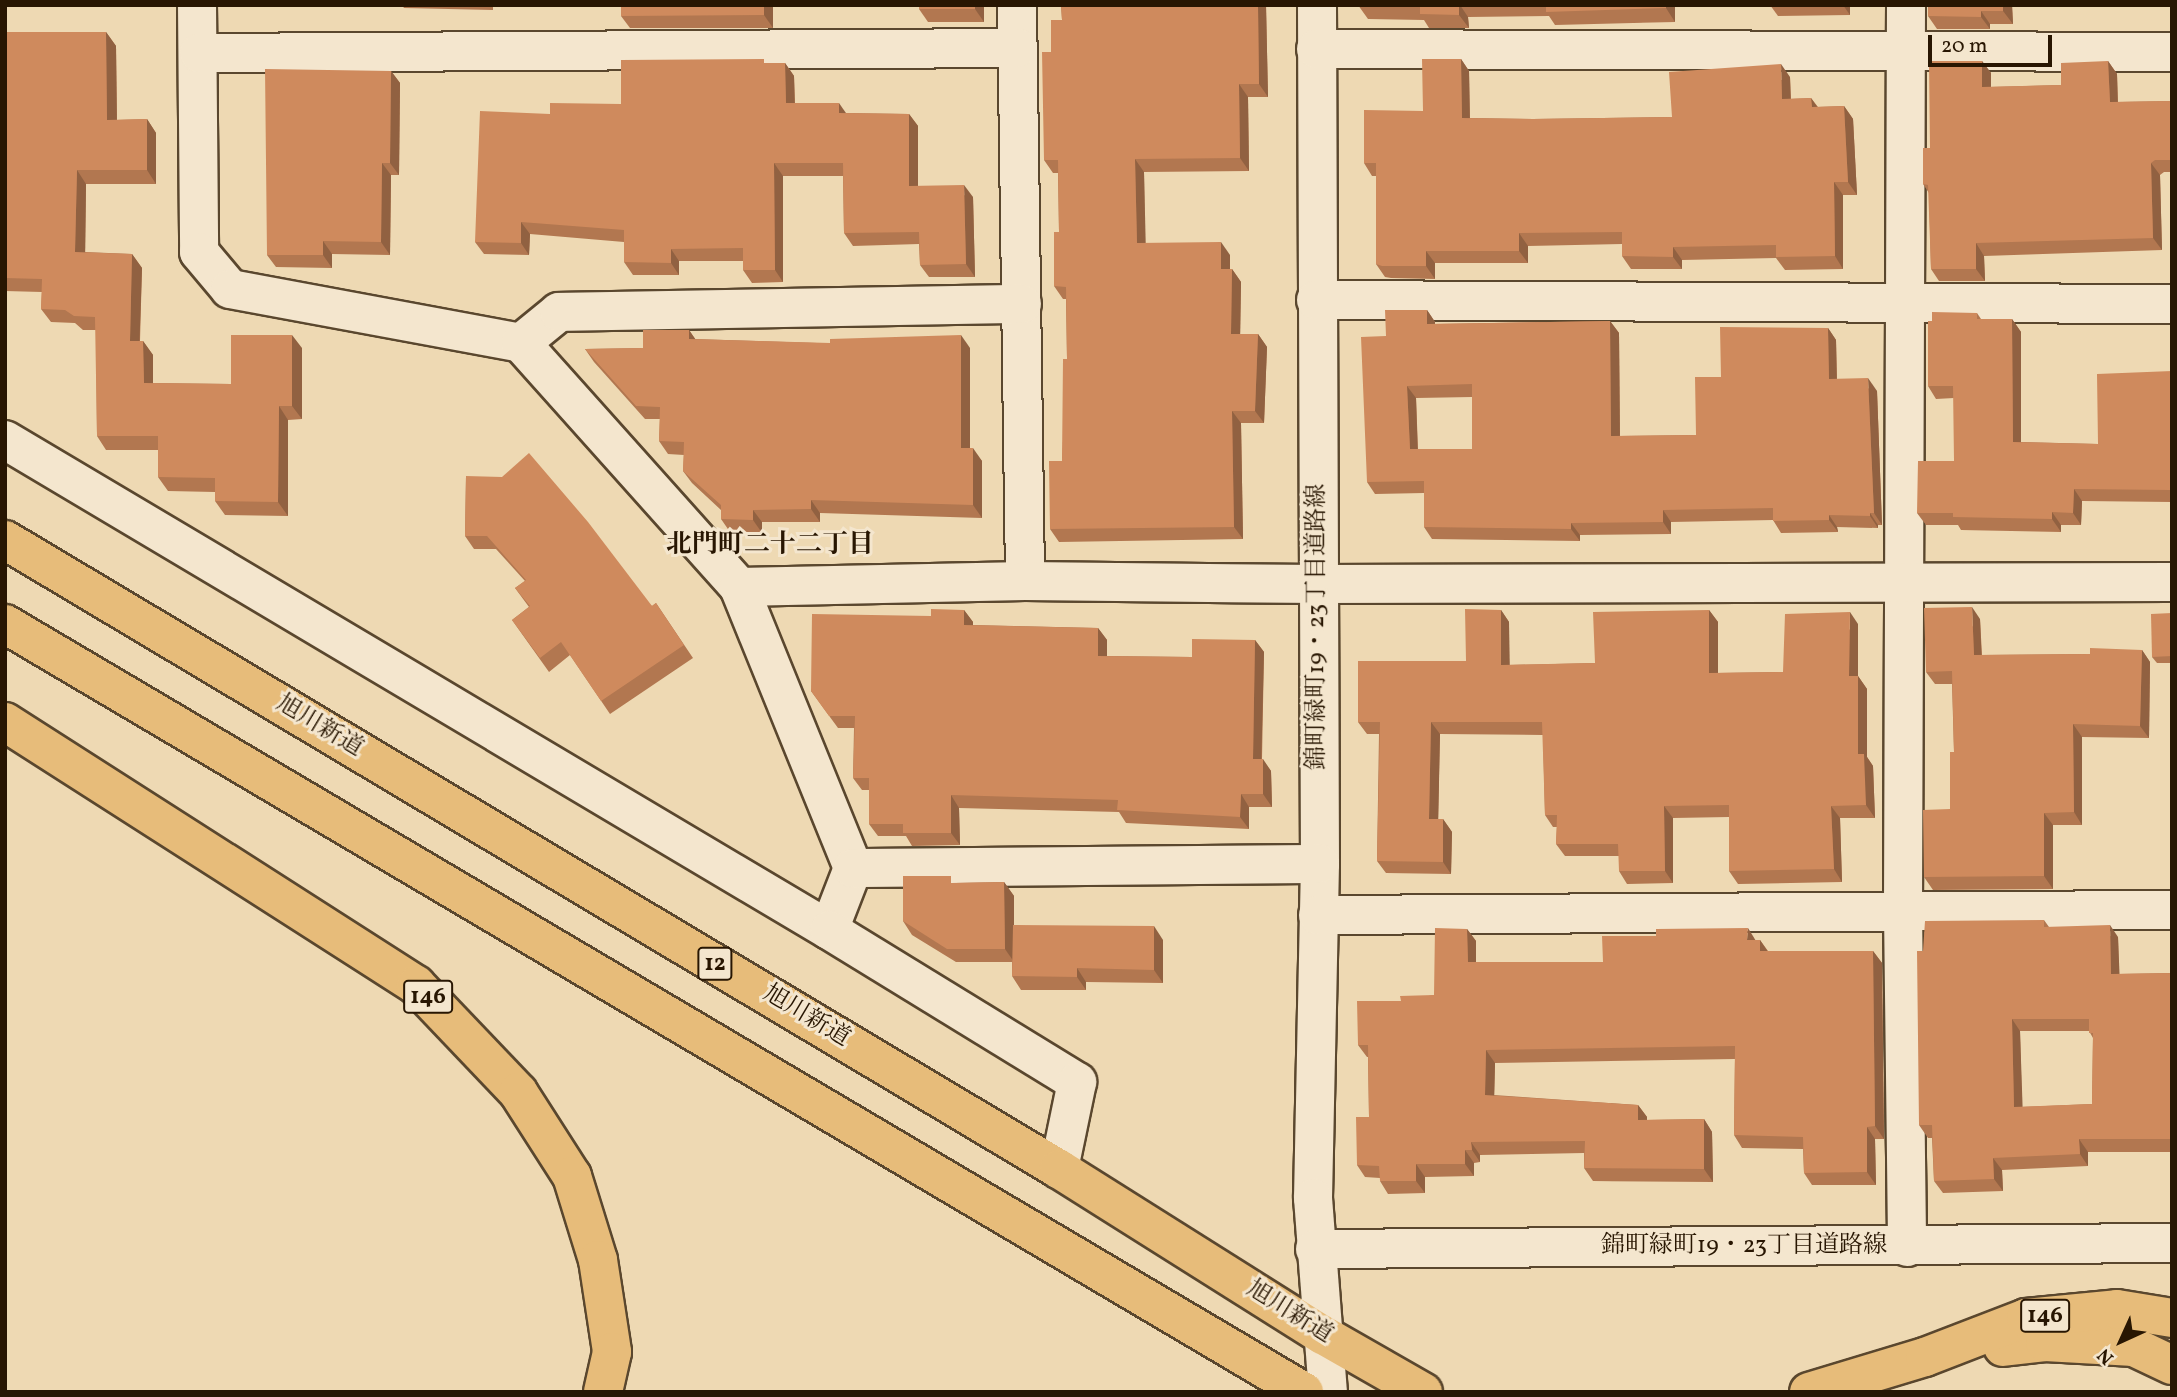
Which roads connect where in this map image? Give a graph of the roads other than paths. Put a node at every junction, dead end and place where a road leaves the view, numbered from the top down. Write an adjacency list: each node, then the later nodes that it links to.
1 (197, 5): 9 (street)
2 (1017, 5): 5 (street)
3 (1317, 5): 6 (street, 錦町緑町19・23丁目道路線)
4 (1906, 5): 8 (street)
5 (1017, 48): 9 (street); 12 (street)
6 (1316, 49): 8 (street); 10 (street, 錦町緑町19・23丁目道路線)
7 (2172, 52): 8 (street)
8 (1906, 53): 11 (street)
9 (199, 54): 14 (street)
10 (1316, 300): 11 (street); 20 (street, 錦町緑町19・23丁目道路線)
11 (1905, 302): 13 (street); 18 (street)
12 (1022, 304): 14 (street); 17 (street)
13 (2172, 304)
14 (522, 343): 21 (street)
15 (5, 440): 29 (street)
16 (5, 540): 30 (main road, 旭川新道 / 12)
17 (1025, 581): 20 (street); 21 (street)
18 (1905, 582): 19 (street); 20 (street); 27 (street)
19 (2172, 582)
20 (1318, 584): 24 (street, 錦町緑町19・23丁目道路線)
21 (739, 587): 25 (street)
22 (5, 624): 39 (main road)
23 (5, 722): 38 (main road, 146)
24 (1320, 864): 25 (street); 28 (street, 錦町緑町19・23丁目道路線)
25 (853, 868): 29 (street)
26 (2172, 910): 27 (street)
27 (1903, 911): 28 (street); 32 (street)
28 (1318, 915): 33 (street, 錦町緑町19・23丁目道路線)
29 (829, 930): 30 (street)
30 (1059, 1169): 35 (main road, 旭川新道 / 12)
31 (2172, 1243): 32 (street, 錦町緑町19・23丁目道路線)
32 (1907, 1247): 33 (street, 錦町緑町19・23丁目道路線)
33 (1315, 1249): 35 (street, 錦町緑町19・23丁目道路線)
34 (2172, 1318): 36 (main road, 146)
35 (1323, 1335): 40 (street, 錦町緑町19・23丁目道路線); 41 (main road, 旭川新道 / 12)
36 (1925, 1357): 37 (main road, 146); 42 (main road, 146)
37 (2172, 1365)
38 (603, 1392)
39 (1304, 1392)
40 (1328, 1392)
41 (1423, 1392)
42 (1809, 1392)

